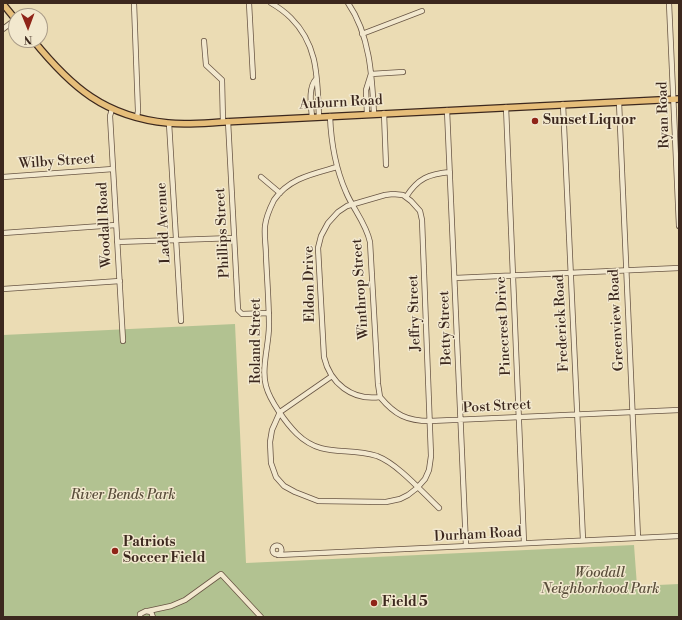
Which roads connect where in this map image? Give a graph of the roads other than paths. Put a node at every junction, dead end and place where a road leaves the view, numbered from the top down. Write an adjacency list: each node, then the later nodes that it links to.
1 (134, 3): 24 (street)
2 (249, 3): 12 (street)
3 (271, 3): 13 (street)
4 (348, 3): 7 (street)
5 (670, 3): 14 (street, Ryan Road)
6 (422, 11): 7 (street)
7 (362, 34): 11 (street)
8 (204, 41): 27 (street, Phillips Street)
9 (40, 48): 18 (main road, Auburn Road)
10 (403, 72): 11 (street)
11 (371, 74): 21 (street); 22 (street)
12 (253, 77)
13 (316, 79): 25 (street); 26 (street)
14 (676, 99): 15 (main road, Auburn Road); 39 (street, Ryan Road)
15 (619, 102): 16 (main road, Auburn Road); 45 (street, Greenview Road)
16 (563, 104): 17 (main road, Auburn Road); 46 (street, Frederick Road)
17 (506, 107): 19 (main road, Auburn Road); 47 (street, Pinecrest Drive)
18 (112, 109): 24 (main road, Auburn Road); 31 (street, Woodall Road)
19 (447, 110): 20 (main road, Auburn Road); 32 (street, Betty Street)
20 (384, 113): 22 (main road, Auburn Road); 29 (street)
21 (367, 114): 22 (main road, Auburn Road); 23 (main road, Auburn Road)
22 (374, 114)
23 (330, 116): 26 (main road, Auburn Road); 30 (street, Winthrop Street)
24 (137, 117): 28 (main road, Auburn Road)
25 (312, 117): 26 (main road, Auburn Road); 27 (main road, Auburn Road)
26 (319, 117)
27 (226, 122): 28 (main road, Auburn Road); 41 (street, Phillips Street)
28 (169, 123): 42 (street, Ladd Avenue)
29 (386, 165)
30 (337, 167): 35 (street, Roland Street); 37 (street, Winthrop Street)
31 (113, 169): 33 (street, Wilby Street); 38 (street, Woodall Road)
32 (450, 172): 36 (street); 48 (street, Betty Street)
33 (3, 177)
34 (261, 177): 35 (street)
35 (280, 193): 51 (street, Roland Street)
36 (406, 197): 37 (street); 62 (street, Jeffry Street)
37 (352, 204): 54 (street, Eldon Drive); 55 (street, Winthrop Street)
38 (116, 225): 40 (street); 43 (street, Woodall Road)
39 (679, 226)
40 (3, 233)
41 (234, 238): 42 (street); 51 (street, Phillips Street)
42 (175, 241): 43 (street); 52 (street, Ladd Avenue)
43 (118, 242): 49 (street, Woodall Road)
44 (679, 268): 45 (street)
45 (626, 270): 46 (street); 58 (street, Greenview Road)
46 (571, 273): 47 (street); 59 (street, Frederick Road)
47 (512, 276): 48 (street); 60 (street, Pinecrest Drive)
48 (455, 278): 61 (street, Betty Street)
49 (120, 281): 50 (street); 53 (street, Woodall Road)
50 (3, 289)
51 (269, 313): 57 (street, Roland Street)
52 (181, 321)
53 (123, 341)
54 (332, 376): 55 (street); 57 (street)
55 (380, 397): 62 (street, Post Street)
56 (679, 410): 58 (street, Post Street)
57 (280, 412): 63 (street, Roland Street); 63 (street)
58 (632, 412): 59 (street, Post Street); 66 (street, Greenview Road)
59 (577, 414): 60 (street, Post Street); 67 (street, Frederick Road)
60 (519, 417): 61 (street, Post Street); 68 (street, Pinecrest Drive)
61 (461, 420): 62 (street, Post Street); 69 (street, Betty Street)
62 (430, 421): 63 (street, Jeffry Street)
63 (417, 488): 64 (street, Roland Street)
64 (439, 508)
65 (679, 536): 66 (street, Durham Road)
66 (638, 538): 67 (street, Durham Road)
67 (582, 540): 68 (street, Durham Road)
68 (524, 543): 69 (street, Durham Road)
69 (466, 546): 71 (street, Durham Road)
70 (281, 548): 71 (street); 72 (street); 72 (street)
71 (285, 554): 72 (street, Durham Road)
72 (278, 555)
73 (137, 609): 75 (street)
74 (152, 613): 75 (street); 76 (street)
75 (140, 615)
76 (261, 617)

